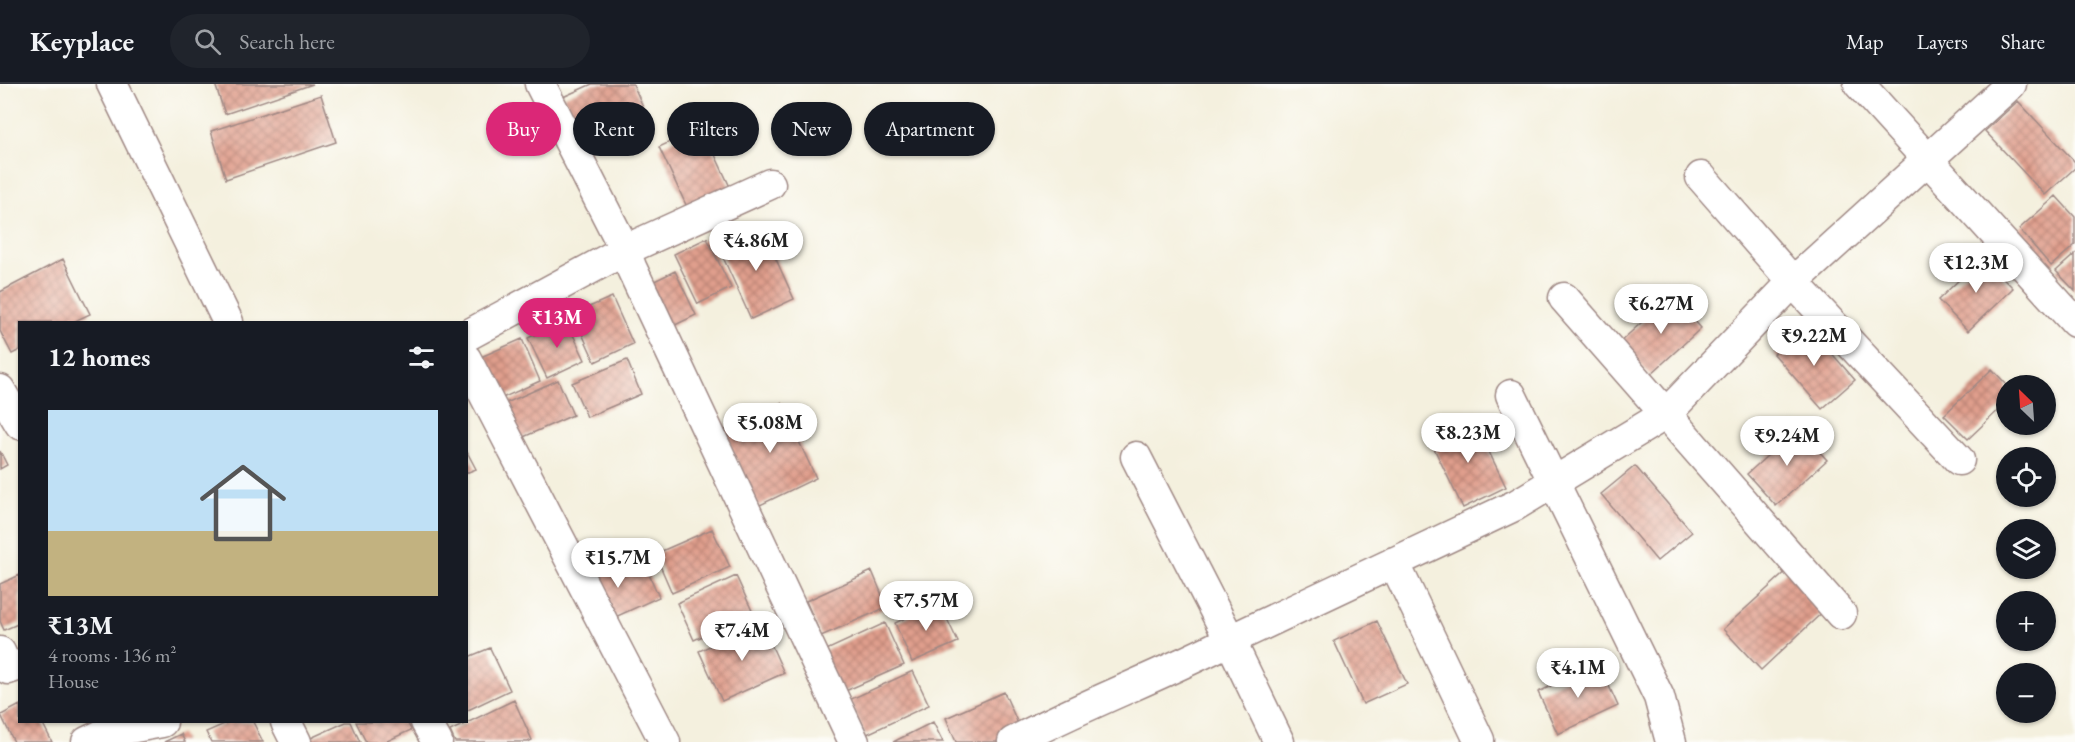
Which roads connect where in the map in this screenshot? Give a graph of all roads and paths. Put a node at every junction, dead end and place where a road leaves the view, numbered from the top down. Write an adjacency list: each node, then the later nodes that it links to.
1 (112, 84): 11 (street)
2 (540, 84): 8 (street)
3 (1859, 84): 5 (street)
4 (2011, 84): 5 (street)
5 (1927, 159): 9 (street); 12 (street)
6 (1701, 177): 9 (street)
7 (770, 184): 8 (street)
8 (625, 250): 13 (street); 34 (street)
9 (1793, 282): 16 (street); 18 (street)
10 (1564, 298): 16 (street)
11 (228, 321)
12 (2075, 322)
13 (468, 335)
14 (468, 363): 33 (street)
15 (1511, 395): 19 (street)
16 (1666, 414): 19 (street); 21 (street)
17 (1136, 457): 22 (street)
18 (1959, 460)
19 (1553, 482): 20 (street); 37 (street)
20 (1394, 562): 22 (street); 30 (street)
21 (1841, 614)
22 (1230, 639): 28 (street); 36 (street)
23 (0, 652): 24 (street)
24 (18, 666)
25 (157, 723): 29 (street)
26 (286, 723): 31 (street)
27 (426, 723): 32 (street)
28 (1061, 731): 35 (street)
29 (102, 734)
30 (1479, 740)
31 (296, 742)
32 (436, 742)
33 (665, 742)
34 (854, 742)
35 (1013, 742)
36 (1279, 742)
37 (1671, 742)

